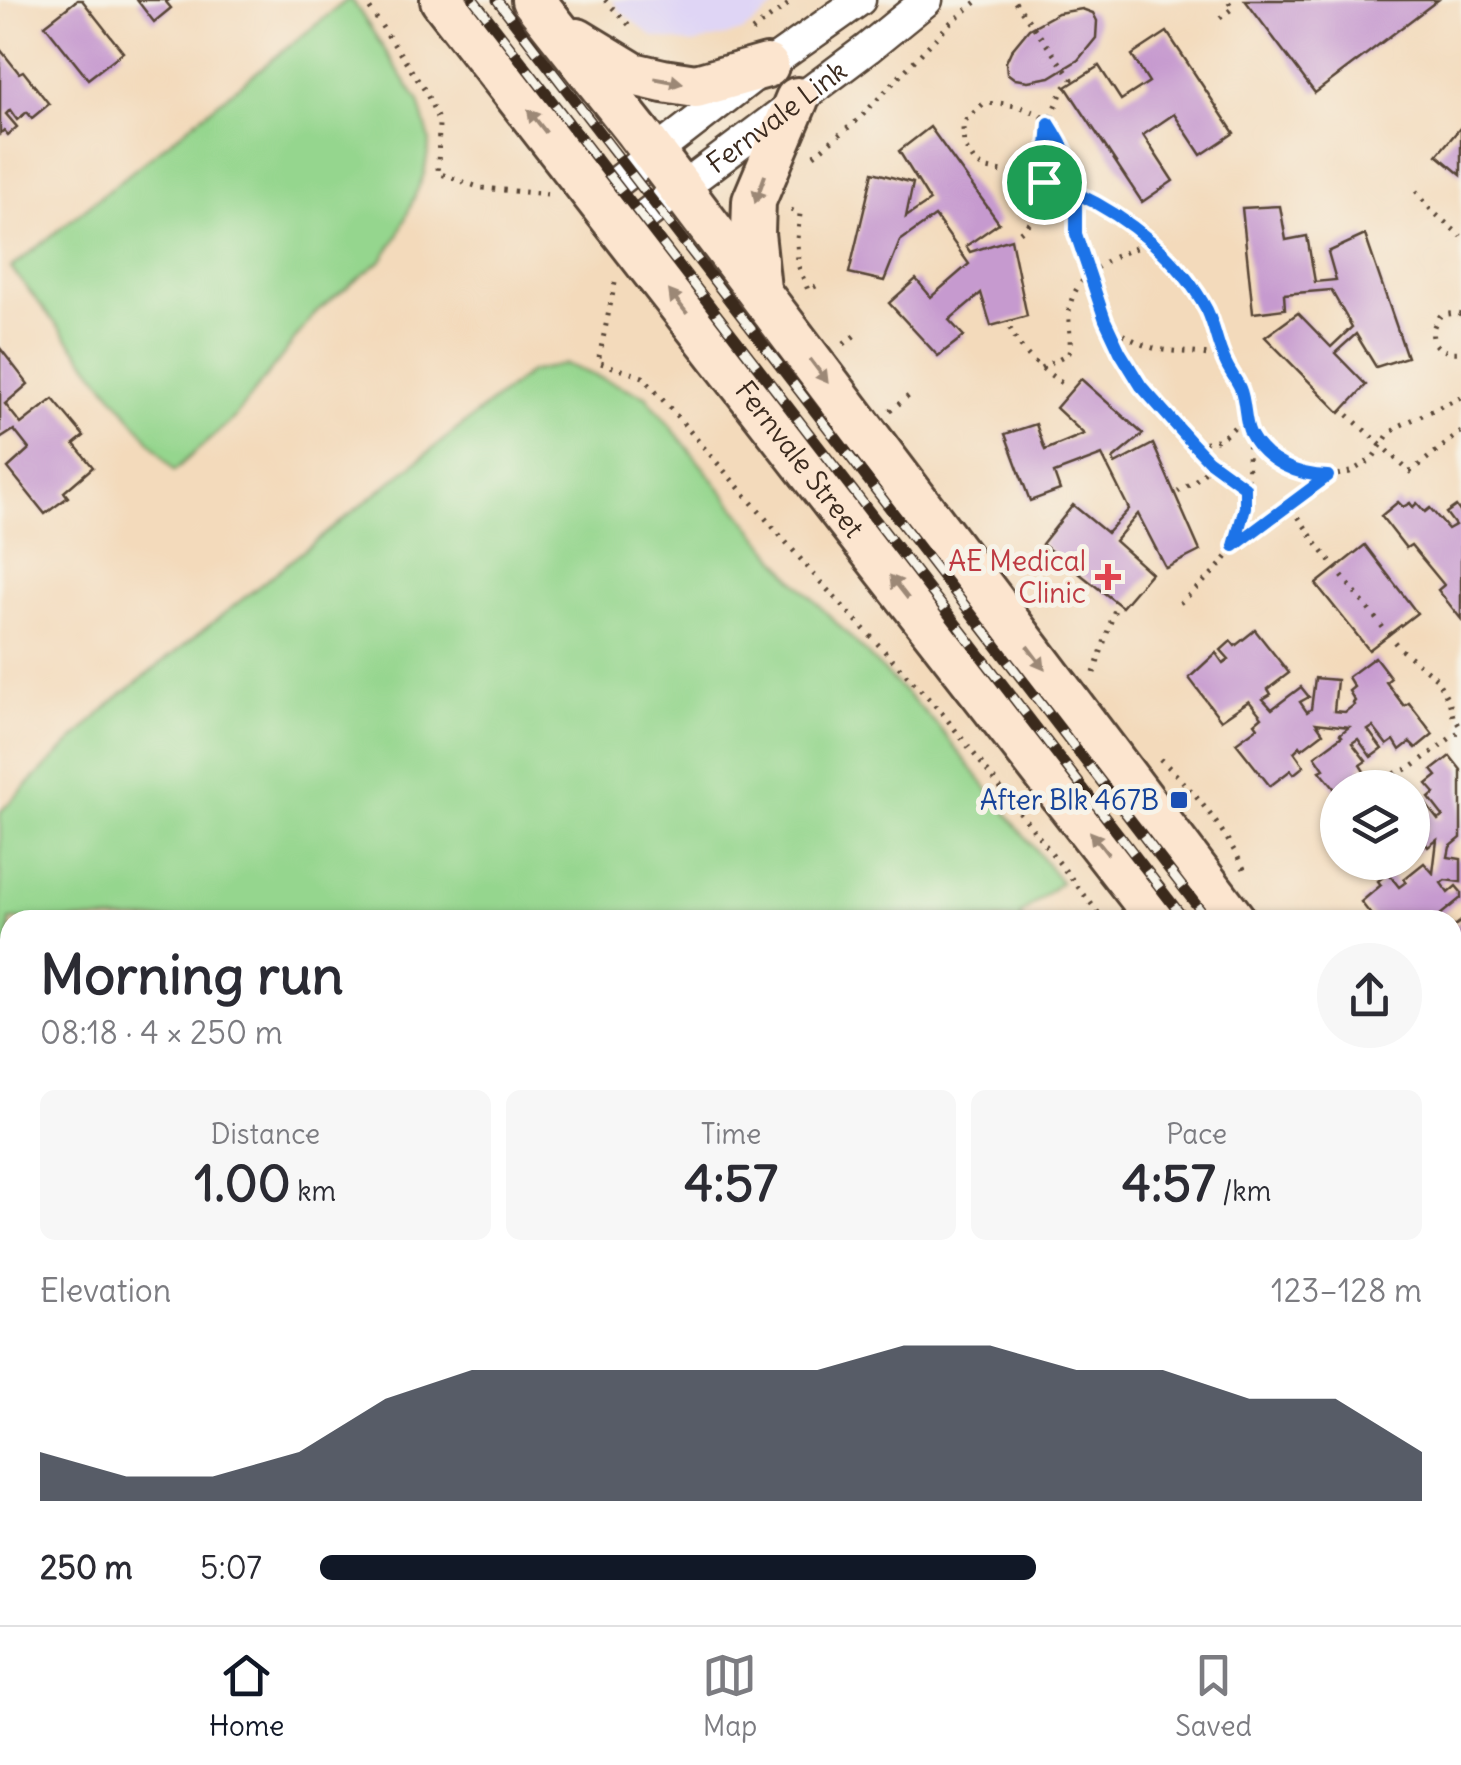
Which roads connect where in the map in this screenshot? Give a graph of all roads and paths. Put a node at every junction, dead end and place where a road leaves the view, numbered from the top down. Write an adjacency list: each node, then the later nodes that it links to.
1 (364, 0): 22 (path)
2 (442, 0): 22 (street, Fernvale Street, one-way to 2)
3 (605, 0): 12 (path)
4 (794, 0): 13 (path)
5 (860, 0): 13 (street, Fernvale Link)
6 (927, 0): 14 (street, Fernvale Link)
7 (980, 0): 17 (path)
8 (1227, 0): 11 (path)
9 (1015, 2): 15 (path)
10 (542, 12): 13 (street, one-way to 13); 16 (street)
11 (1220, 18)
12 (642, 37)
13 (758, 50): 16 (street, Fernvale Link)
14 (797, 99): 19 (street, Fernvale Link); 31 (street, one-way to 31)
15 (1049, 123): 18 (path); 18 (path); 21 (path)
16 (654, 154): 19 (street); 22 (street, Fernvale Link)
17 (811, 157)
18 (1044, 182): 21 (path); 25 (path)
19 (680, 188): 24 (street, Fernvale Link); 31 (street)
20 (1416, 192): 26 (path)
21 (1076, 193): 27 (path); 28 (path)
22 (577, 196): 24 (street, Fernvale Street)
23 (784, 206): 30 (path)
24 (624, 232): 66 (street, Fernvale Street, one-way to 24)
25 (1020, 232)
26 (1461, 236)
27 (1152, 243): 28 (path); 38 (path)
28 (1089, 275): 33 (path); 39 (path)
29 (616, 279): 65 (path)
30 (820, 284)
31 (760, 293): 64 (street, one-way to 64)
32 (1461, 315): 37 (path)
33 (1105, 320): 38 (path); 48 (path)
34 (1010, 328): 39 (path)
35 (859, 332): 36 (path)
36 (849, 340)
37 (1461, 352)
38 (1224, 360): 45 (path)
39 (1041, 368): 40 (path)
40 (1066, 386)
41 (910, 394): 43 (path)
42 (1461, 397): 49 (path)
43 (900, 403)
44 (1348, 414): 49 (path)
45 (1246, 415): 46 (path); 48 (path)
46 (1249, 432): 51 (path); 52 (path)
47 (1460, 434): 49 (path)
48 (1191, 442): 50 (path)
49 (1382, 446): 51 (path)
50 (1212, 463): 52 (path); 53 (path)
51 (1328, 476): 54 (path)
52 (1245, 487): 55 (path)
53 (1178, 492)
54 (1289, 504): 55 (path); 59 (path)
55 (1234, 546): 56 (path)
56 (1180, 603)
57 (1115, 610): 58 (path)
58 (1094, 674)
59 (1449, 701): 60 (path); 61 (path)
60 (1461, 701)
61 (1461, 729): 62 (path)
62 (1404, 770)
63 (1180, 778): 64 (path)
64 (1243, 902)
65 (1096, 910)
66 (1151, 910)

